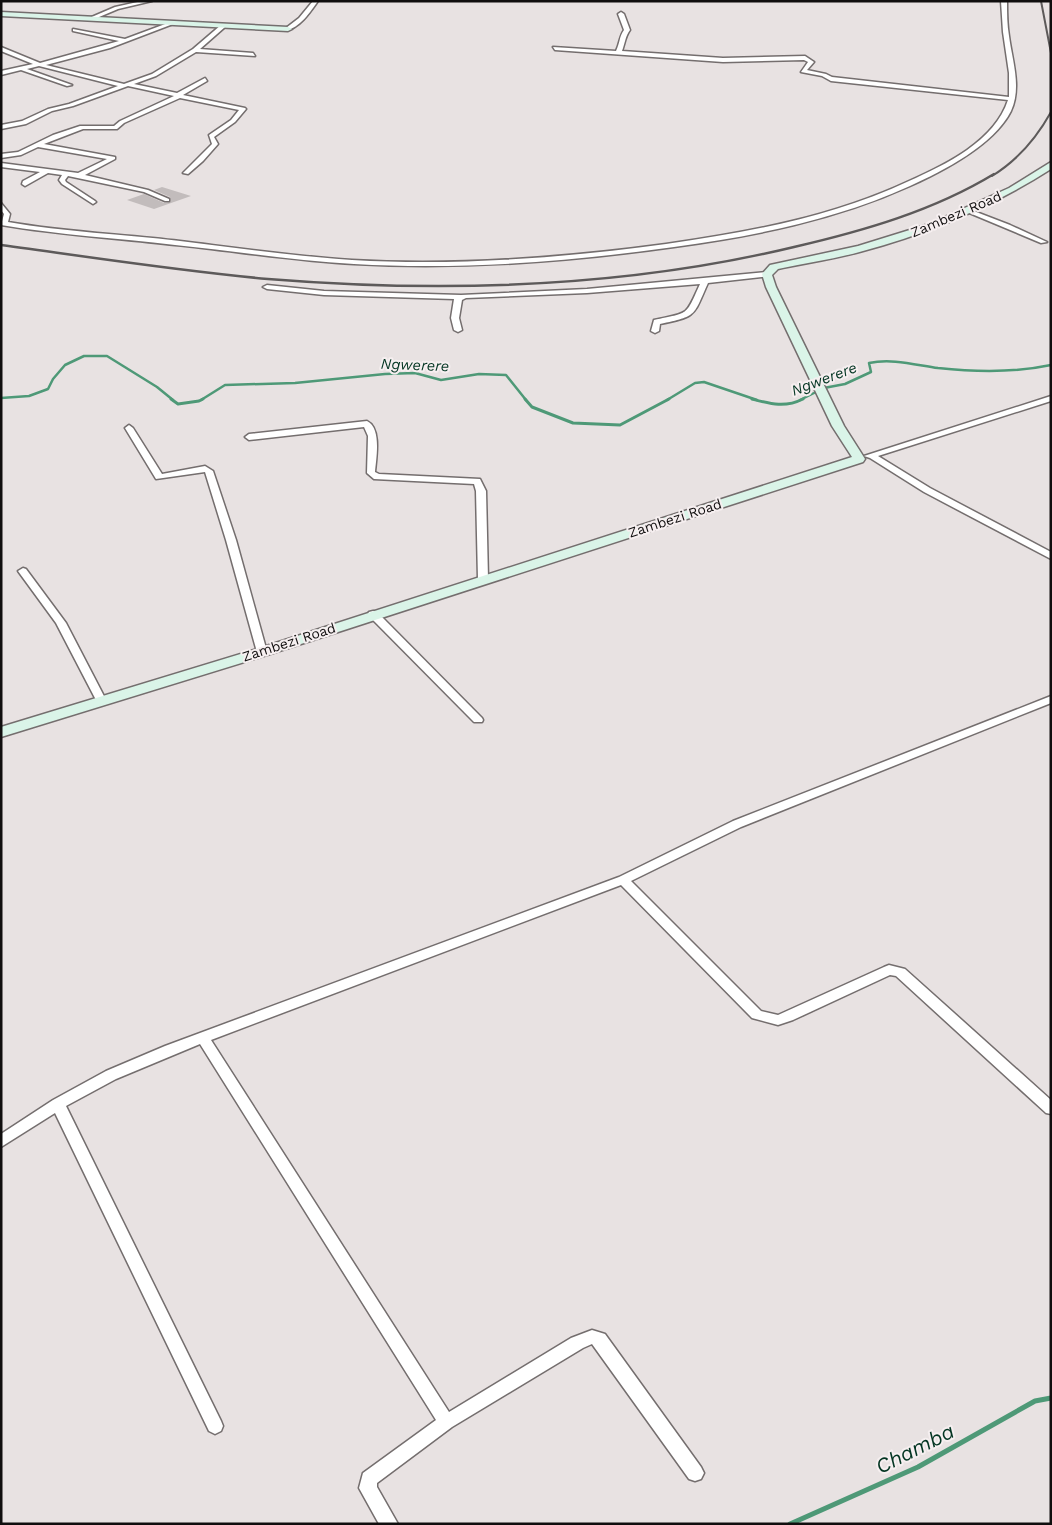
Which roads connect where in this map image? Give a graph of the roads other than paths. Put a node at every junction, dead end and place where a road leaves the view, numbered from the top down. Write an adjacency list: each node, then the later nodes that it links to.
1 (150, 1): 6 (street)
2 (316, 1): 9 (street)
3 (1004, 1): 25 (street)
4 (1, 14): 6 (main road)
5 (621, 14): 16 (street)
6 (93, 19): 7 (main road); 10 (street)
7 (170, 24): 8 (main road); 12 (street)
8 (223, 26): 9 (main road); 15 (street)
9 (288, 29)
10 (75, 30): 11 (street); 12 (street)
11 (68, 33)
12 (127, 41): 18 (street)
13 (555, 48): 16 (street)
14 (1, 49): 18 (street)
15 (196, 50): 17 (street); 23 (street)
16 (618, 53): 25 (street)
17 (253, 55)
18 (40, 65): 19 (street); 23 (street)
19 (20, 69): 20 (street); 22 (street)
20 (1, 73)
21 (205, 80): 24 (street)
22 (70, 85)
23 (127, 86): 24 (street); 26 (street)
24 (178, 96): 27 (street); 32 (street)
25 (1011, 99): 40 (street)
26 (1, 127)
27 (38, 145): 28 (street); 34 (street)
28 (1, 156)
29 (1, 164): 31 (street)
30 (1051, 166): 39 (main road, Zambezi Road)
31 (48, 171): 33 (street); 35 (street)
32 (186, 173)
33 (66, 175): 34 (street); 37 (street)
34 (78, 176): 36 (street)
35 (25, 184)
36 (166, 200)
37 (93, 202)
38 (1, 205): 40 (street)
39 (969, 211): 41 (street); 42 (main road, Zambezi Road)
40 (2, 223)
41 (1043, 242)
42 (767, 274): 43 (street); 48 (main road)
43 (705, 281): 45 (street); 47 (street)
44 (267, 287): 45 (street)
45 (461, 297): 46 (street)
46 (458, 330)
47 (655, 331)
48 (822, 390): 52 (main road)
49 (1051, 398): 52 (street)
50 (129, 428): 57 (street)
51 (249, 437): 55 (street)
52 (865, 457): 53 (street); 55 (main road, Zambezi Road)
53 (1051, 556)
54 (22, 571): 59 (street)
55 (483, 579): 56 (main road, Zambezi Road)
56 (373, 614): 57 (main road, Zambezi Road); 60 (street)
57 (262, 652): 59 (main road, Zambezi Road)
58 (1051, 699): 62 (street)
59 (101, 700): 61 (main road, Zambezi Road)
60 (478, 720)
61 (1, 732)
62 (624, 880): 63 (street); 65 (street)
63 (202, 1038): 64 (street); 67 (street)
64 (58, 1104): 66 (street); 68 (street)
65 (1051, 1109)
66 (1, 1142)
67 (446, 1422): 69 (street); 70 (street)
68 (215, 1426)
69 (695, 1473)
70 (389, 1524)

